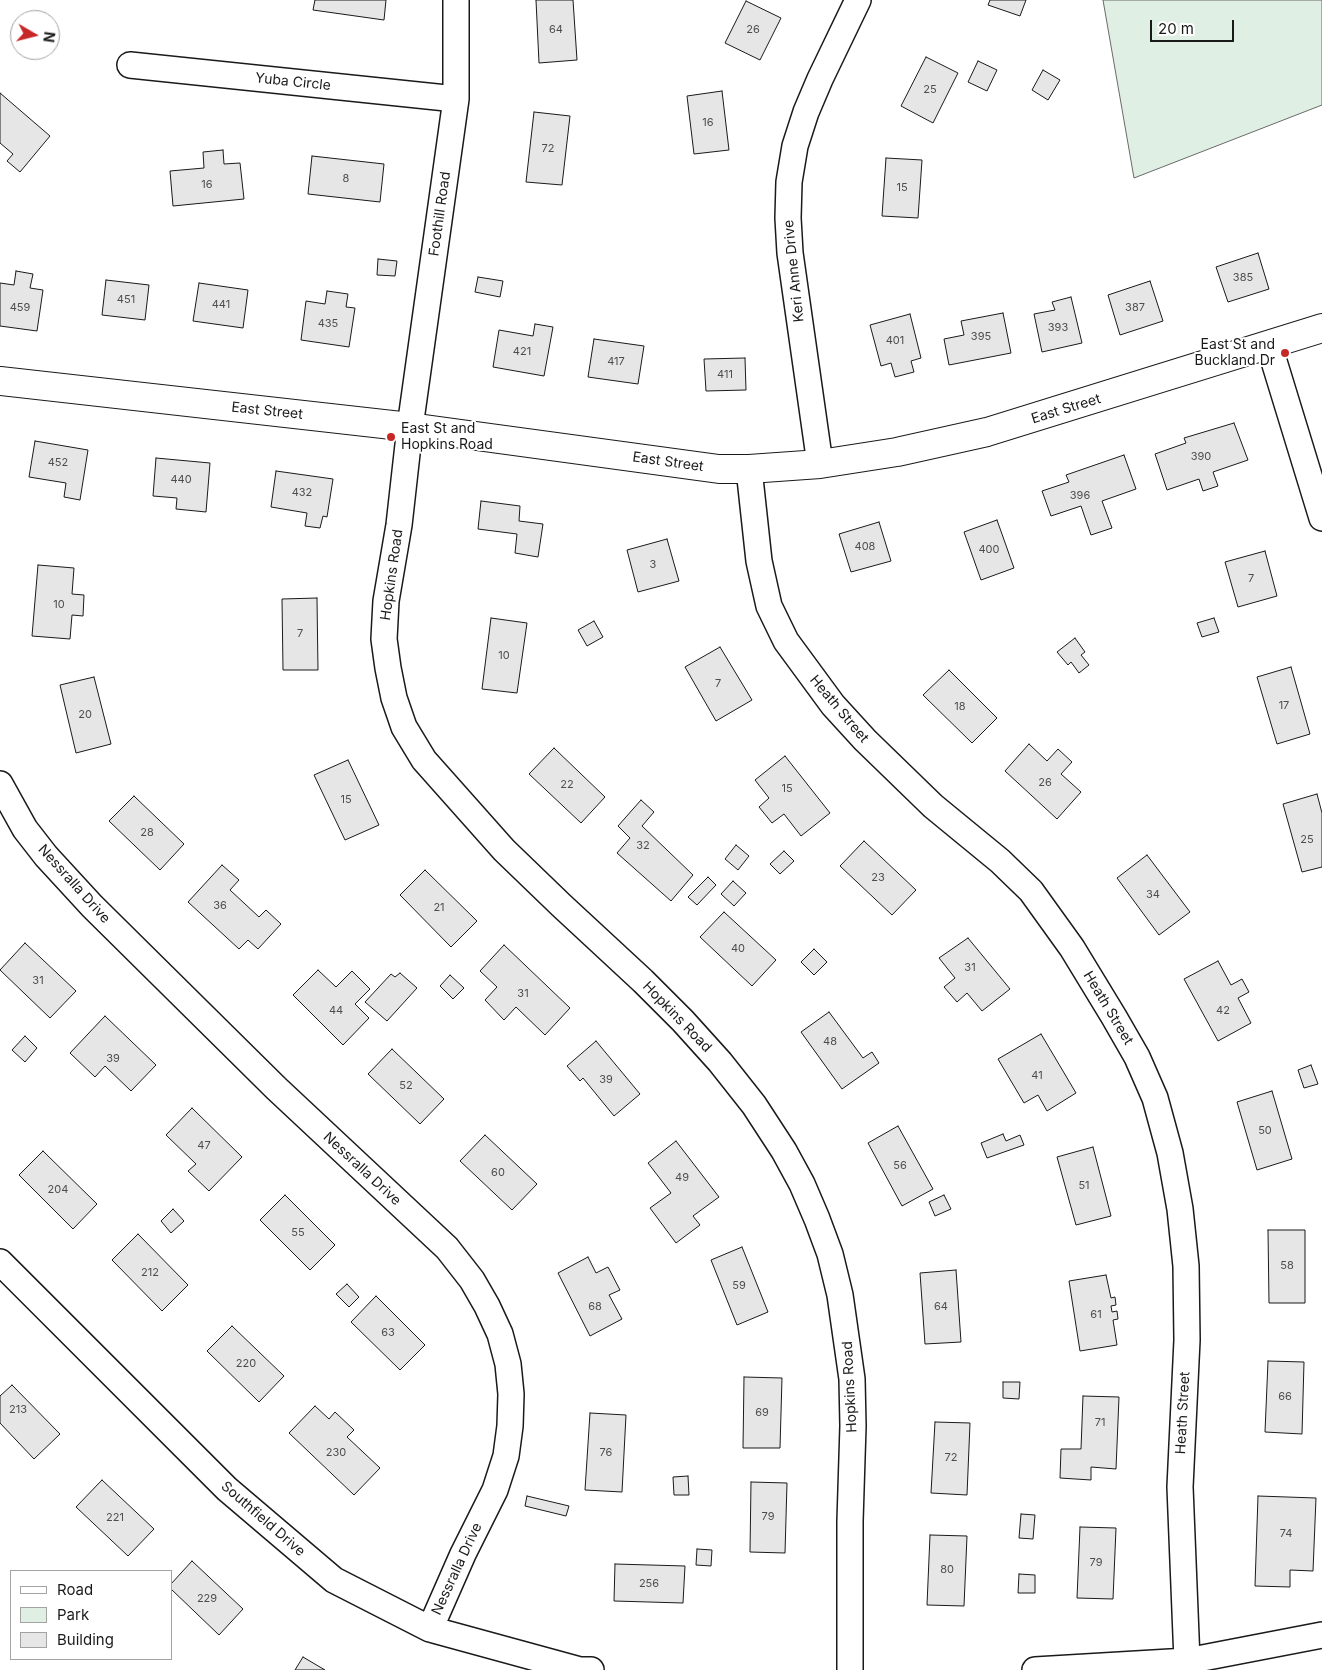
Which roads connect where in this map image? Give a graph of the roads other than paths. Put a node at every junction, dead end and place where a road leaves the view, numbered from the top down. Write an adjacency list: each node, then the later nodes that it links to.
1 (456, 0): 4 (street, Foothill Road)
2 (858, 0): 9 (street, Keri Anne Drive)
3 (130, 65): 4 (street, Yuba Circle)
4 (456, 100): 8 (street, Foothill Road)
5 (1322, 328): 6 (street, East Street)
6 (1269, 345): 9 (street, East Street); 11 (street)
7 (0, 381): 8 (street, East Street)
8 (410, 428): 10 (street, East Street); 18 (street, Hopkins Road)
9 (820, 464): 10 (street, East Street)
10 (749, 470): 16 (street, Heath Street)
11 (1322, 518)
12 (0, 784): 14 (street, Nessralla Drive)
13 (0, 1262): 14 (street, Southfield Drive)
14 (430, 1629): 17 (street, Southfield Drive)
15 (1322, 1635): 16 (street)
16 (1187, 1661): 19 (street)
17 (591, 1670)
18 (850, 1670)
19 (1035, 1670)

